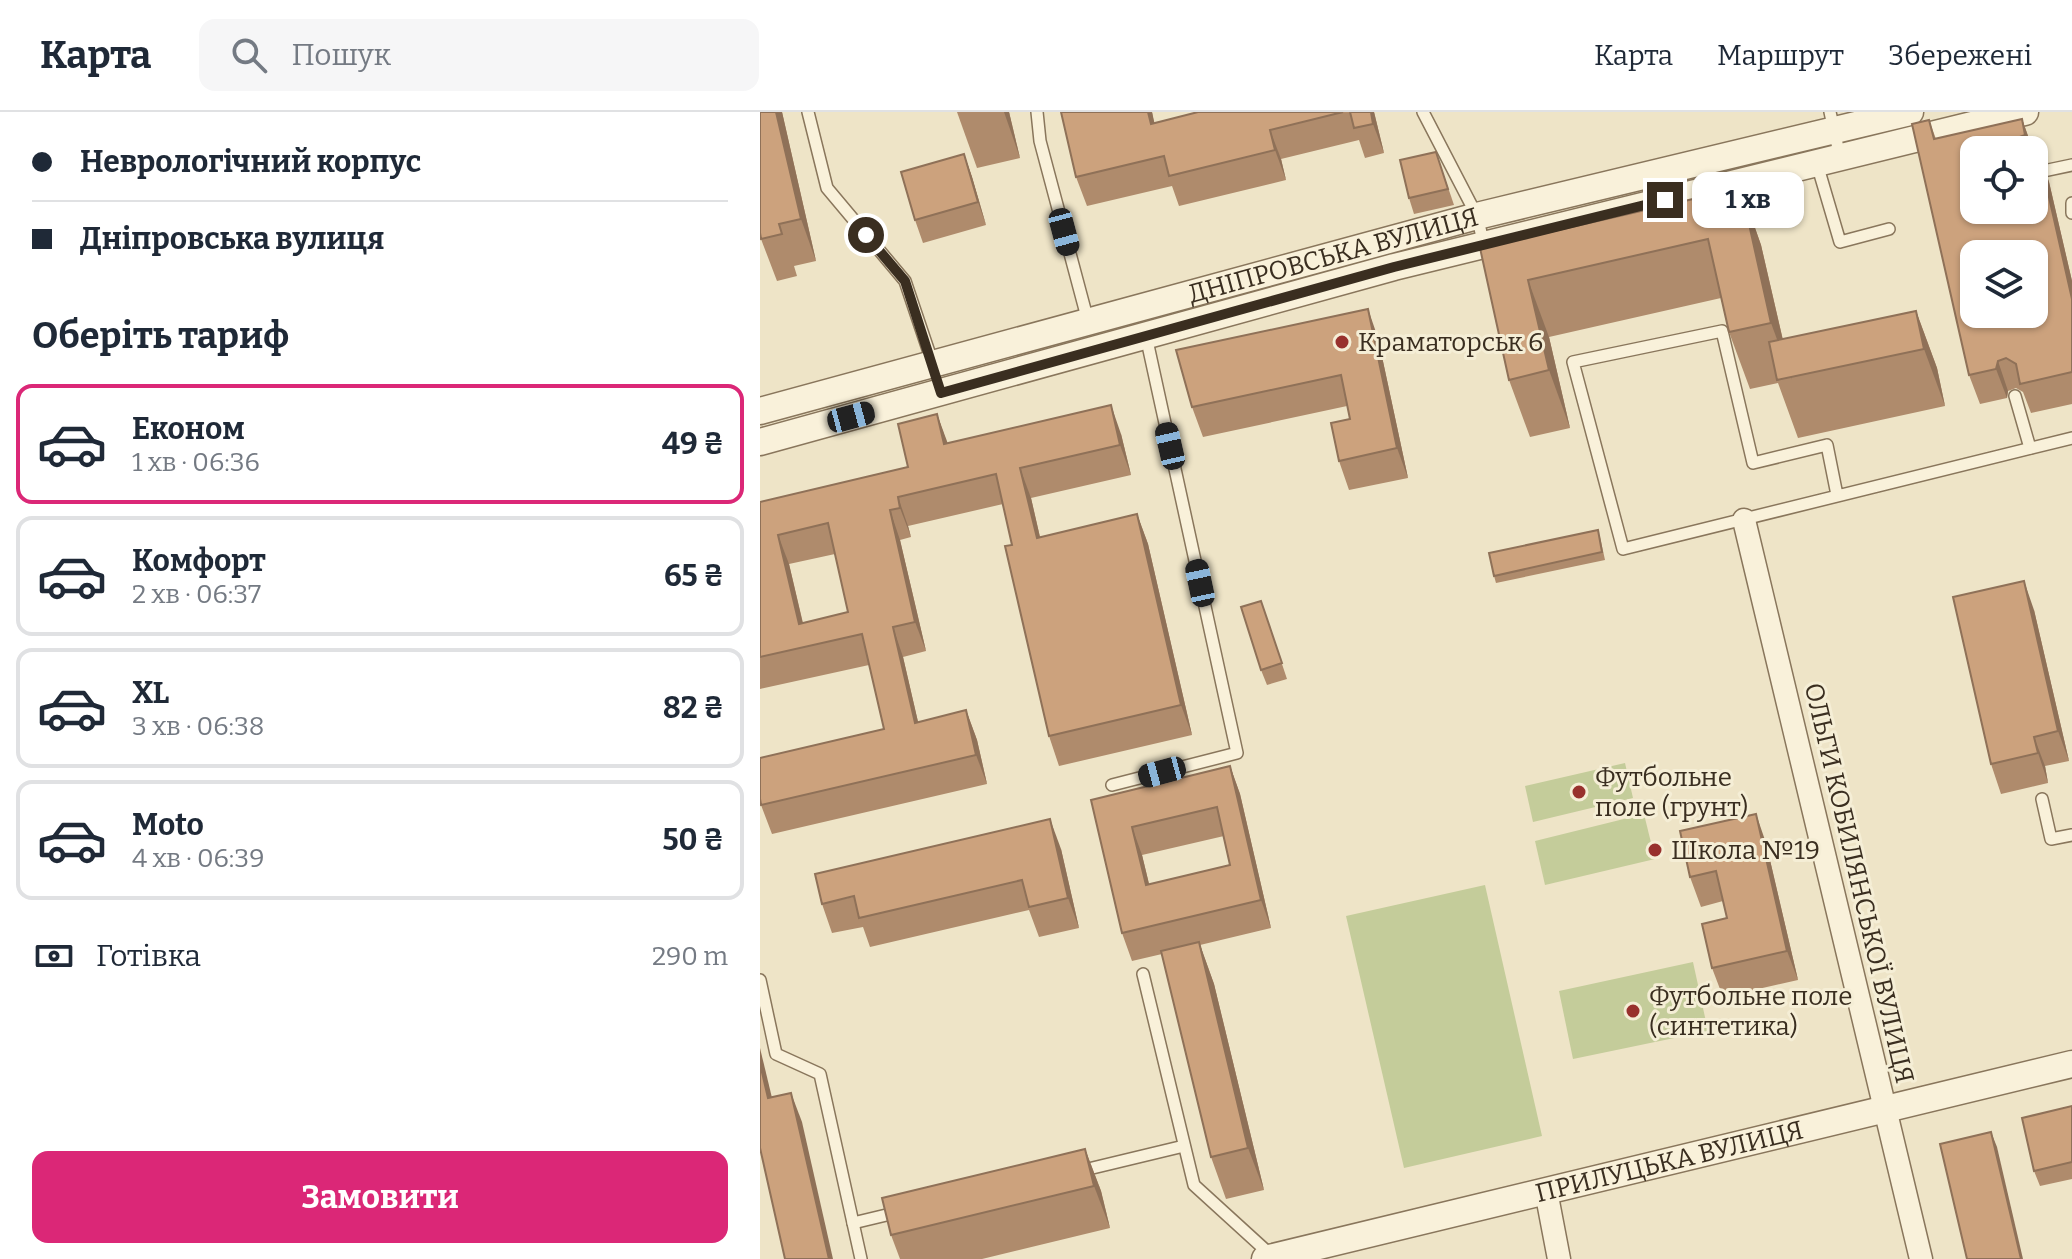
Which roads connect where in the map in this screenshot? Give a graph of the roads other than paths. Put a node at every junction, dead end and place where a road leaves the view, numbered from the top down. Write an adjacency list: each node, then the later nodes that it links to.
1 (808, 112): 17 (lane)
2 (1037, 112): 16 (lane)
3 (1423, 112): 12 (lane)
4 (1910, 112): 6 (street, ДНІПРОВСЬКА ВУЛИЦЯ)
5 (2025, 112): 7 (street, ДНІПРОВСЬКА ВУЛИЦЯ)
6 (1832, 121): 7 (lane); 12 (street, ДНІПРОВСЬКА ВУЛИЦЯ)
7 (1828, 160): 13 (lane); 14 (street, ДНІПРОВСЬКА ВУЛИЦЯ)
8 (2072, 165): 9 (lane)
9 (2048, 170)
10 (2072, 203): 11 (lane)
11 (2072, 213)
12 (1477, 216): 14 (lane); 15 (street, ДНІПРОВСЬКА ВУЛИЦЯ)
13 (1889, 229)
14 (1484, 245): 15 (street, ДНІПРОВСЬКА ВУЛИЦЯ)
15 (1142, 322): 16 (street, ДНІПРОВСЬКА ВУЛИЦЯ); 25 (lane)
16 (1092, 336): 17 (street, ДНІПРОВСЬКА ВУЛИЦЯ)
17 (937, 378): 19 (street, ДНІПРОВСЬКА ВУЛИЦЯ); 21 (street, ДНІПРОВСЬКА ВУЛИЦЯ)
18 (2015, 396): 22 (lane)
19 (760, 411)
20 (2072, 438): 22 (lane)
21 (760, 442)
22 (2030, 448): 23 (lane)
23 (1837, 495): 24 (lane); 24 (lane)
24 (1744, 520): 31 (street, ОЛЬГИ КОБИЛЯНСЬКОЇ ВУЛИЦЯ)
25 (1112, 785)
26 (2042, 799): 27 (lane)
27 (2072, 835)
28 (1143, 974): 32 (lane)
29 (760, 980): 36 (lane)
30 (2072, 1064): 31 (street, ПРИЛУЦЬКА ВУЛИЦЯ)
31 (1884, 1109): 34 (street, ПРИЛУЦЬКА ВУЛИЦЯ); 40 (street, ОЛЬГИ КОБИЛЯНСЬКОЇ ВУЛИЦЯ)
32 (1184, 1146): 33 (lane); 37 (lane)
33 (1064, 1174)
34 (1546, 1191): 37 (street, ПРИЛУЦЬКА ВУЛИЦЯ); 39 (street)
35 (913, 1209): 36 (lane)
36 (853, 1223): 38 (lane)
37 (1271, 1258)
38 (861, 1259)
39 (1559, 1259)
40 (1921, 1259)

